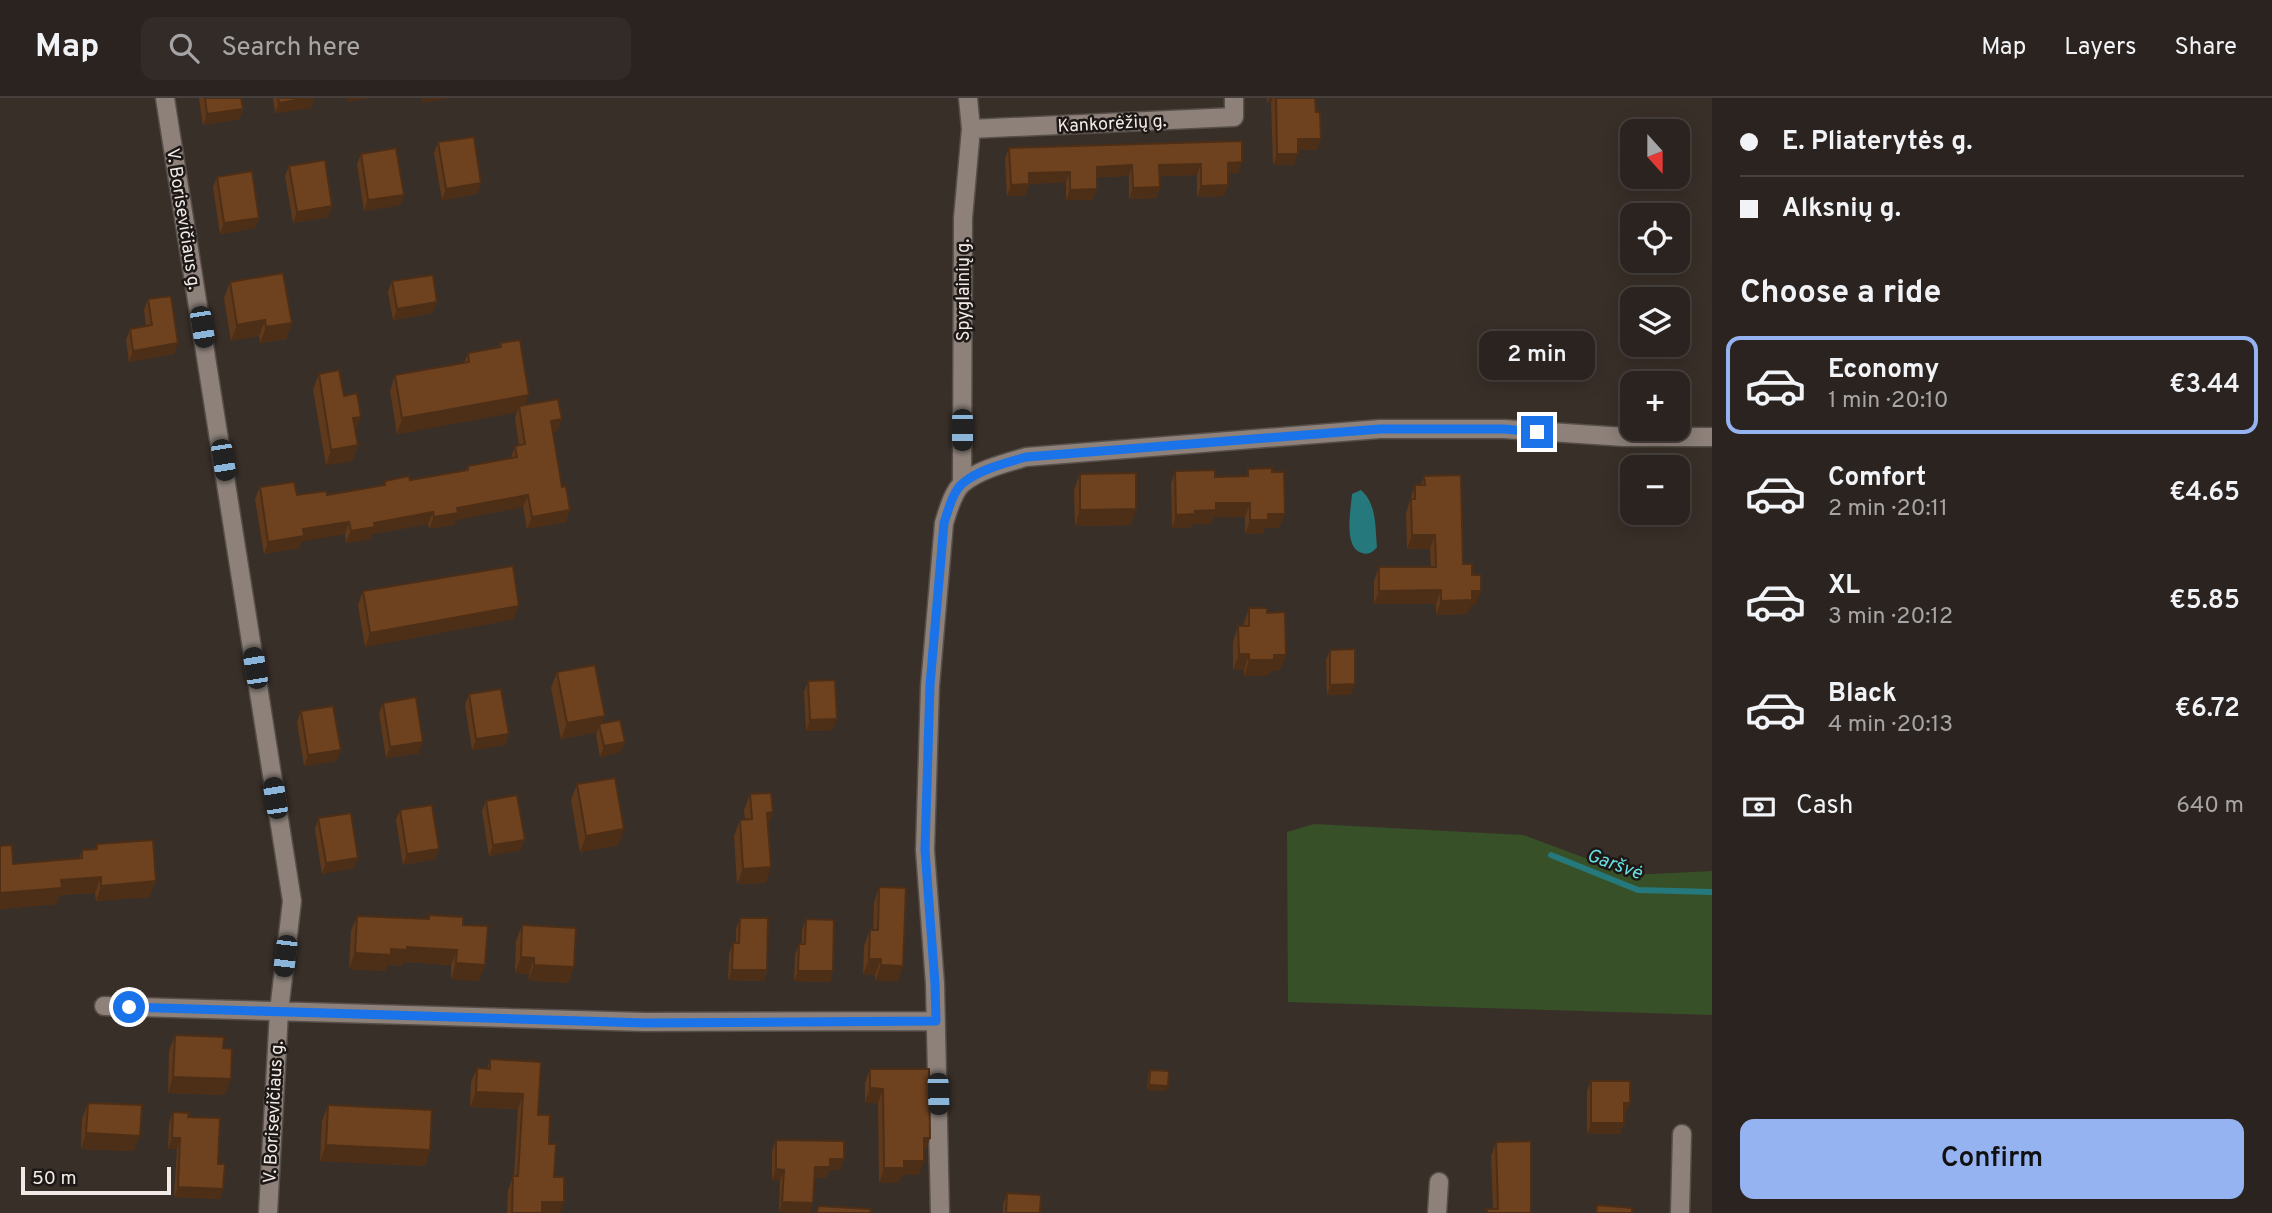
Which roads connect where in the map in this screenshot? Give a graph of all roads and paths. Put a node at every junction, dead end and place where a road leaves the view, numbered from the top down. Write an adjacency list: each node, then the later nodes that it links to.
1 (166, 98): 8 (street, V. Borisevičiaus g.)
2 (968, 98): 4 (street, Spyglainių g.)
3 (1234, 98): 4 (street, Kankorėžių g.)
4 (971, 129): 6 (street, Spyglainių g.)
5 (1712, 437): 6 (street)
6 (962, 483): 9 (street)
7 (104, 1006): 8 (street)
8 (279, 1010): 9 (street); 12 (street, V. Borisevičiaus g.)
9 (936, 1021): 13 (street)
10 (1682, 1135): 15 (street)
11 (1439, 1182): 14 (street)
12 (268, 1213)
13 (940, 1213)
14 (1437, 1213)
15 (1680, 1213)

